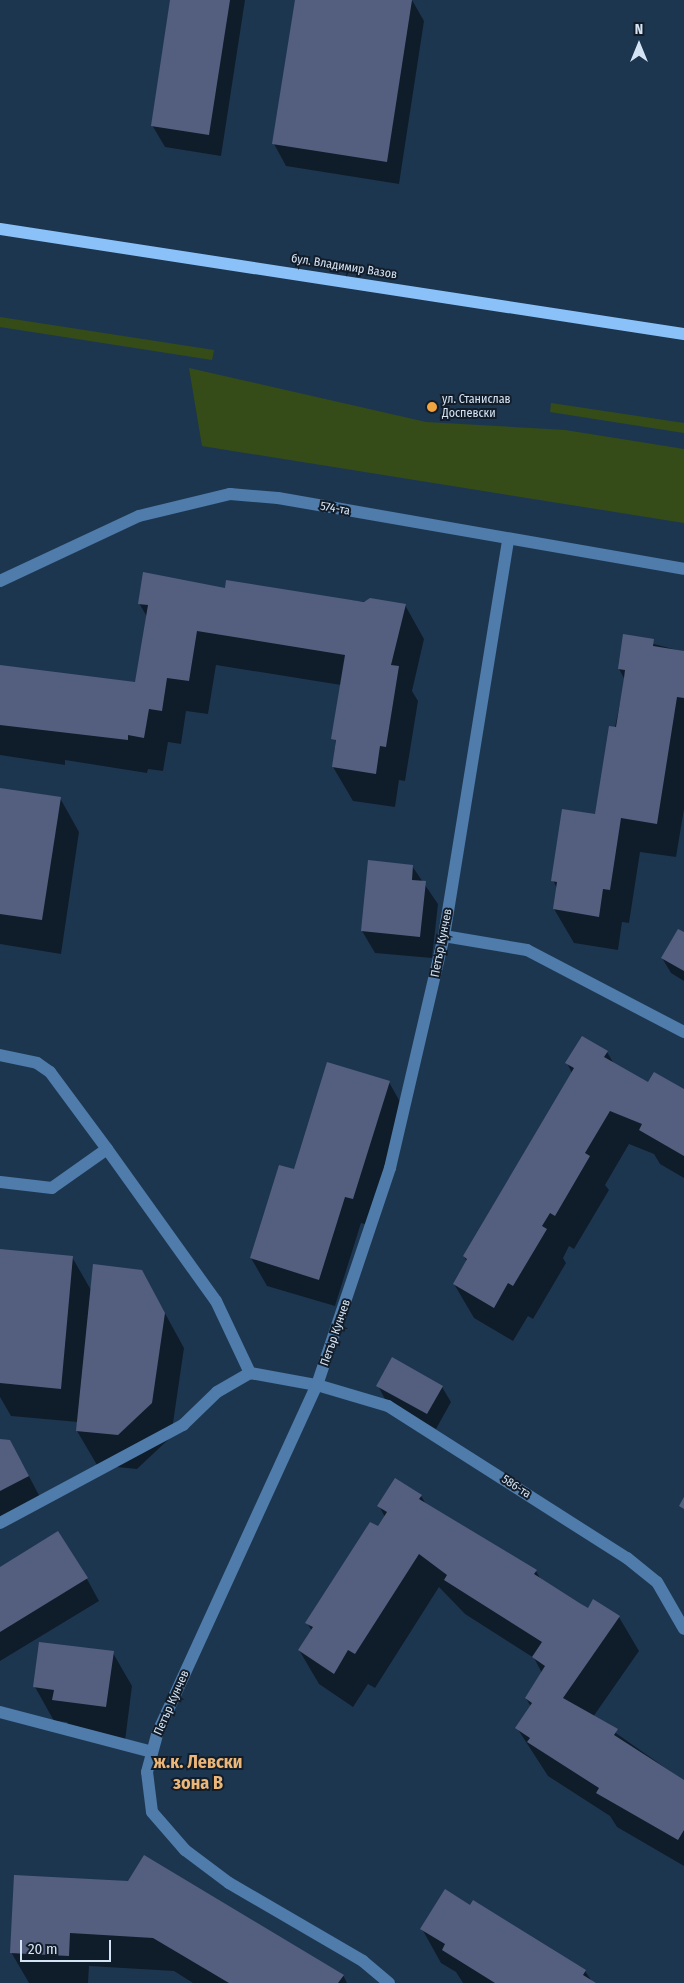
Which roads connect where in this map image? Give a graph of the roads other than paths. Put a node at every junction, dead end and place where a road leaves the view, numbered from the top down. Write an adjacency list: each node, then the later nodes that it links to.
1 (0, 229): 2 (main road, бул. Владимир Вазов)
2 (684, 334)
3 (508, 540): 4 (street, 574-та); 5 (street, 574-та); 6 (street, Петър Кунчев)
4 (684, 569)
5 (0, 581)
6 (444, 936): 7 (street); 12 (street, Петър Кунчев)
7 (684, 1032)
8 (0, 1055): 9 (street)
9 (107, 1149): 10 (street); 11 (street)
10 (0, 1182)
11 (250, 1373): 12 (street, 586-та); 13 (street)
12 (318, 1385): 14 (street, 586-та); 16 (street, Петър Кунчев)
13 (0, 1522)
14 (684, 1629)
15 (0, 1712): 16 (street)
16 (152, 1752): 17 (street, Петър Кунчев)
17 (388, 1983)

